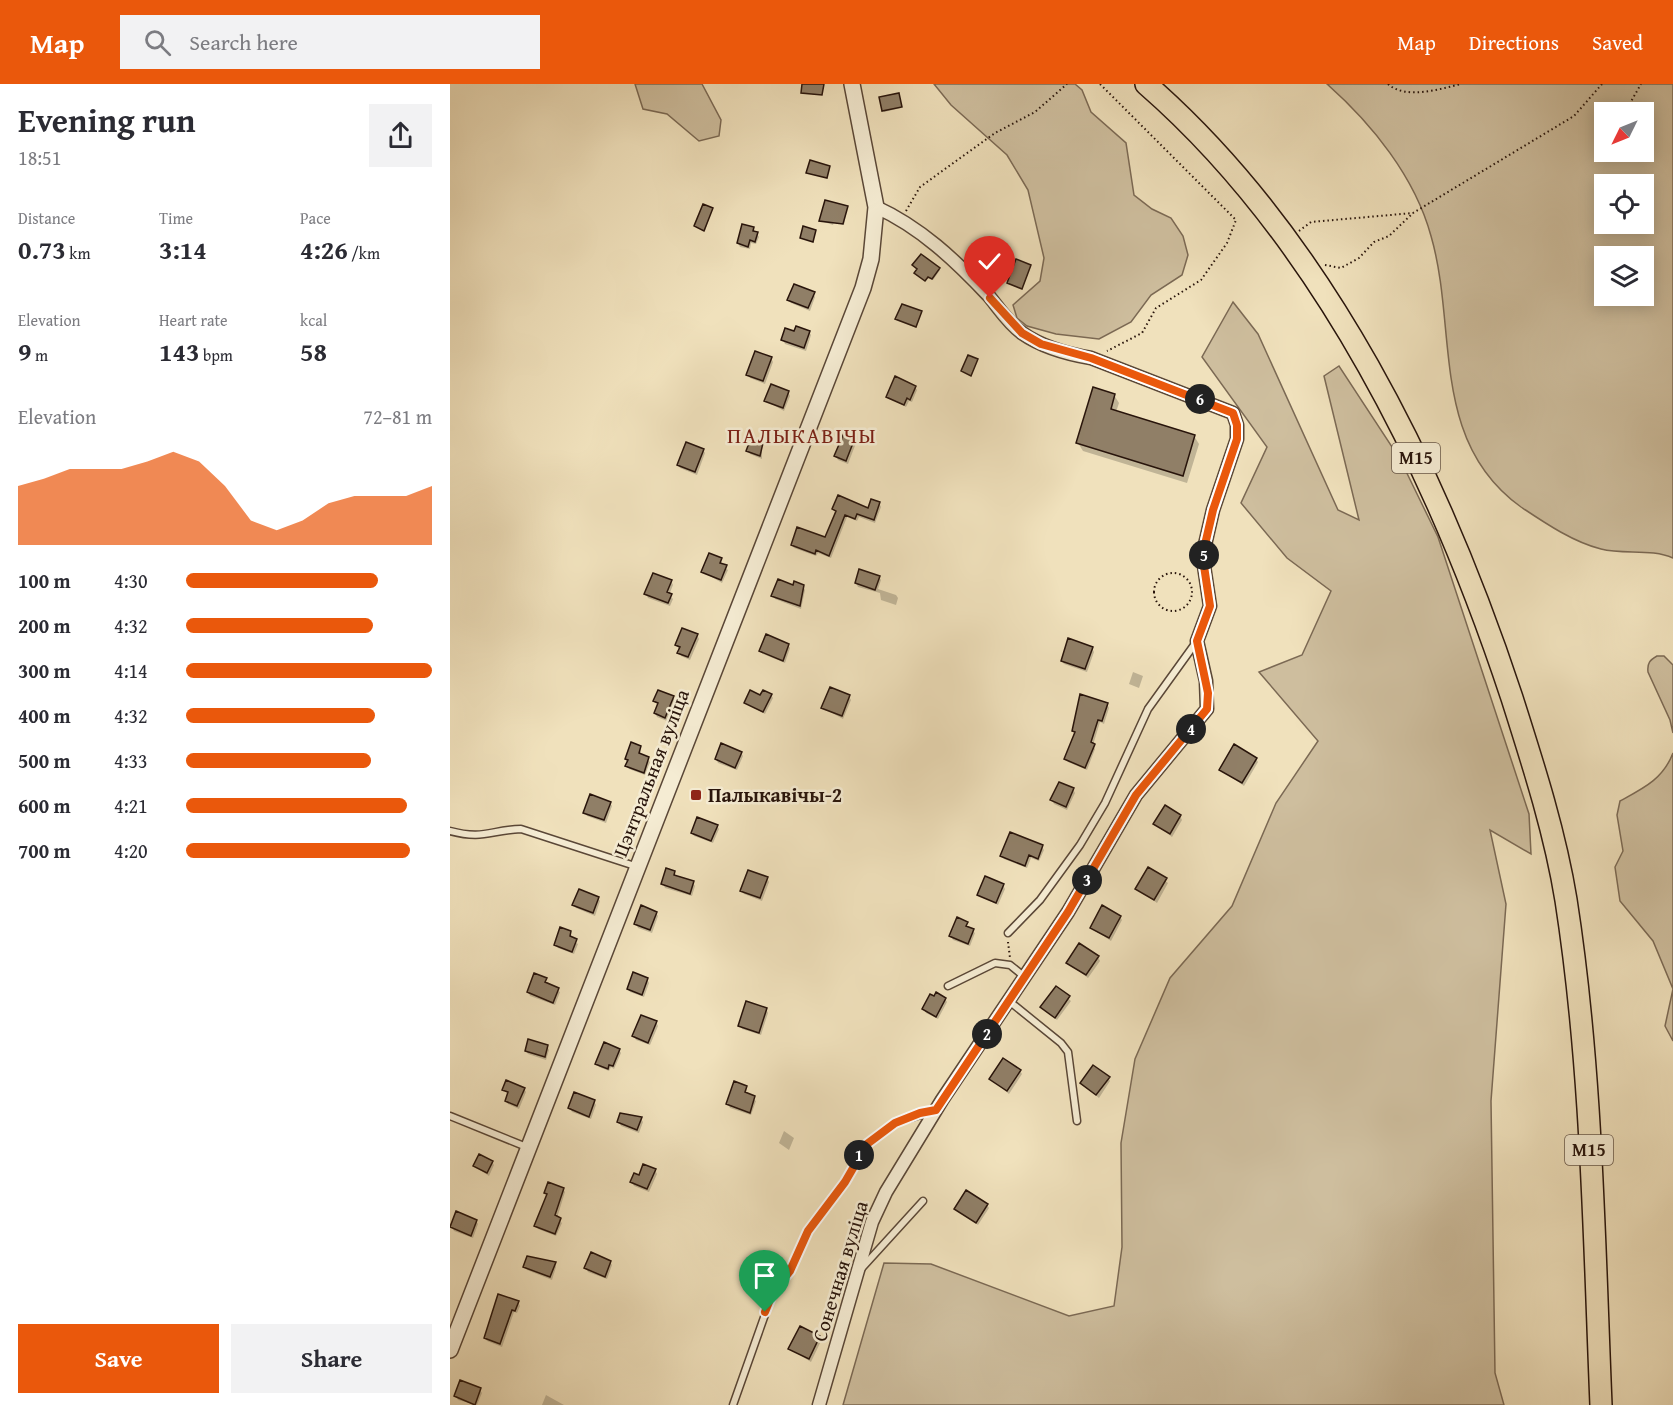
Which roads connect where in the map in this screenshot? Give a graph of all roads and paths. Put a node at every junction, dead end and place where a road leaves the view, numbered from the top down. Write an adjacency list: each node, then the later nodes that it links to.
1 (852, 84): 10 (street, Цэнтральная вуліца)
2 (1067, 84): 12 (path)
3 (1100, 84): 15 (path)
4 (1146, 84): 13 (highway, М15)
5 (1388, 84): 6 (path)
6 (1461, 84)
7 (1602, 84): 11 (path)
8 (1641, 84): 9 (path)
9 (1631, 102)
10 (876, 207): 12 (street); 19 (street, Цэнтральная вуліца)
11 (1413, 213): 13 (path); 14 (path)
12 (901, 219): 15 (street)
13 (1287, 241): 14 (highway, М15)
14 (1302, 260): 34 (highway, М15)
15 (1091, 358): 17 (street)
16 (1175, 573): 16 (path)
17 (1197, 641): 20 (lane); 22 (street, Сонечная вуліца)
18 (450, 831): 19 (lane)
19 (638, 867): 28 (street, Цэнтральная вуліца)
20 (1008, 933): 21 (path)
21 (1010, 965): 22 (lane); 23 (lane)
22 (1025, 978): 24 (street, Сонечная вуліца)
23 (948, 986)
24 (1009, 1001): 25 (street, Сонечная вуліца); 27 (lane)
25 (936, 1110): 30 (street, Сонечная вуліца); 32 (lane)
26 (450, 1116): 28 (lane)
27 (1077, 1121)
28 (530, 1148): 31 (street, Цэнтральная вуліца)
29 (923, 1201): 30 (lane)
30 (858, 1272): 33 (street, Сонечная вуліца)
31 (450, 1350)
32 (733, 1405)
33 (819, 1405)
34 (1601, 1405)

